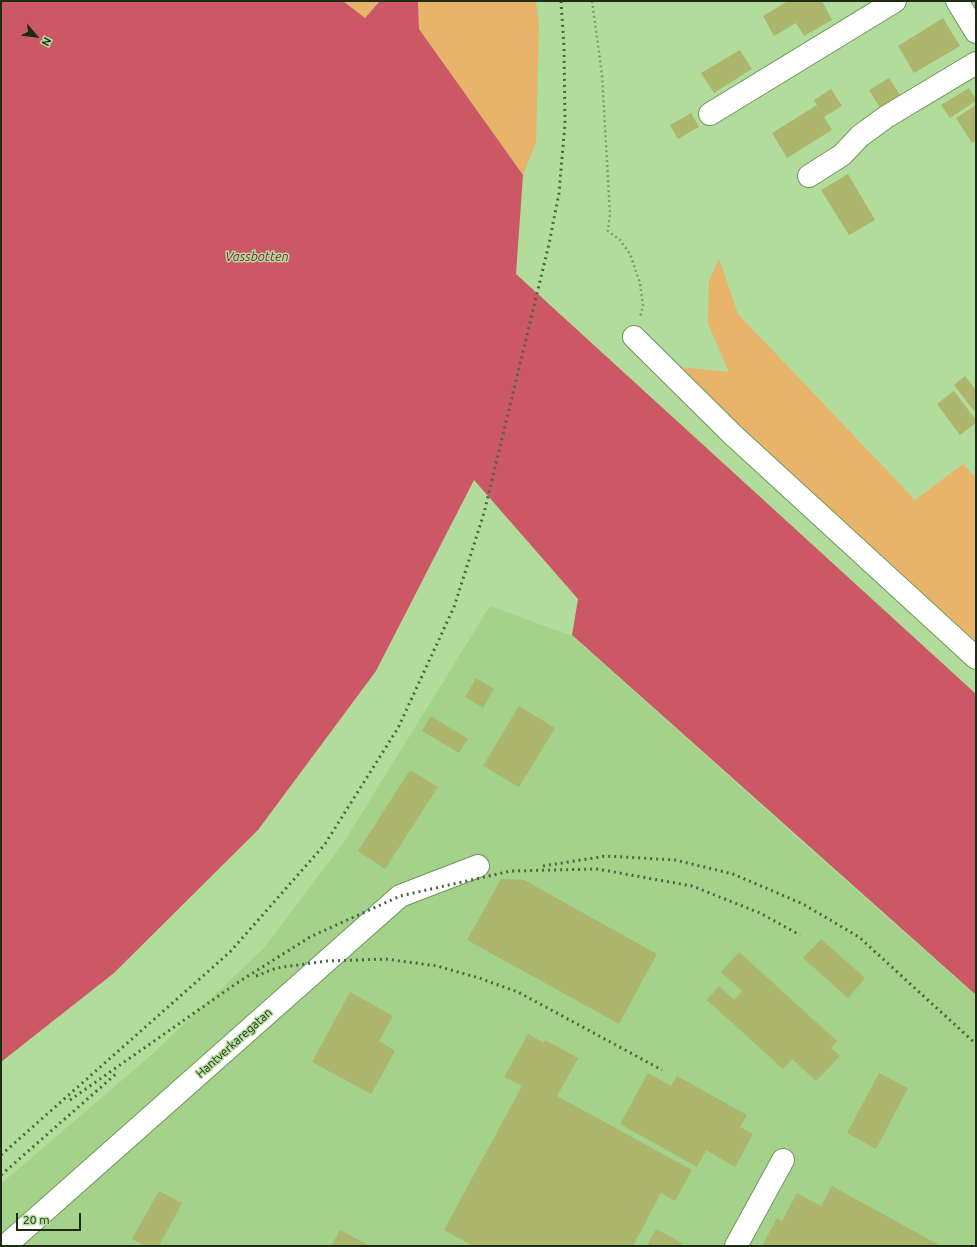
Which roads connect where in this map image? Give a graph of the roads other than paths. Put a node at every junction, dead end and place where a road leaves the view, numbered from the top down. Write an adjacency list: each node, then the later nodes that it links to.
1 (895, 1): 5 (street)
2 (957, 1): 3 (street)
3 (976, 32)
4 (976, 63): 6 (street)
5 (710, 114)
6 (809, 176)
7 (634, 337): 8 (street)
8 (976, 658)
9 (478, 866): 11 (street, Hantverkaregatan)
10 (783, 1160): 12 (street)
11 (5, 1246)
12 (736, 1246)

